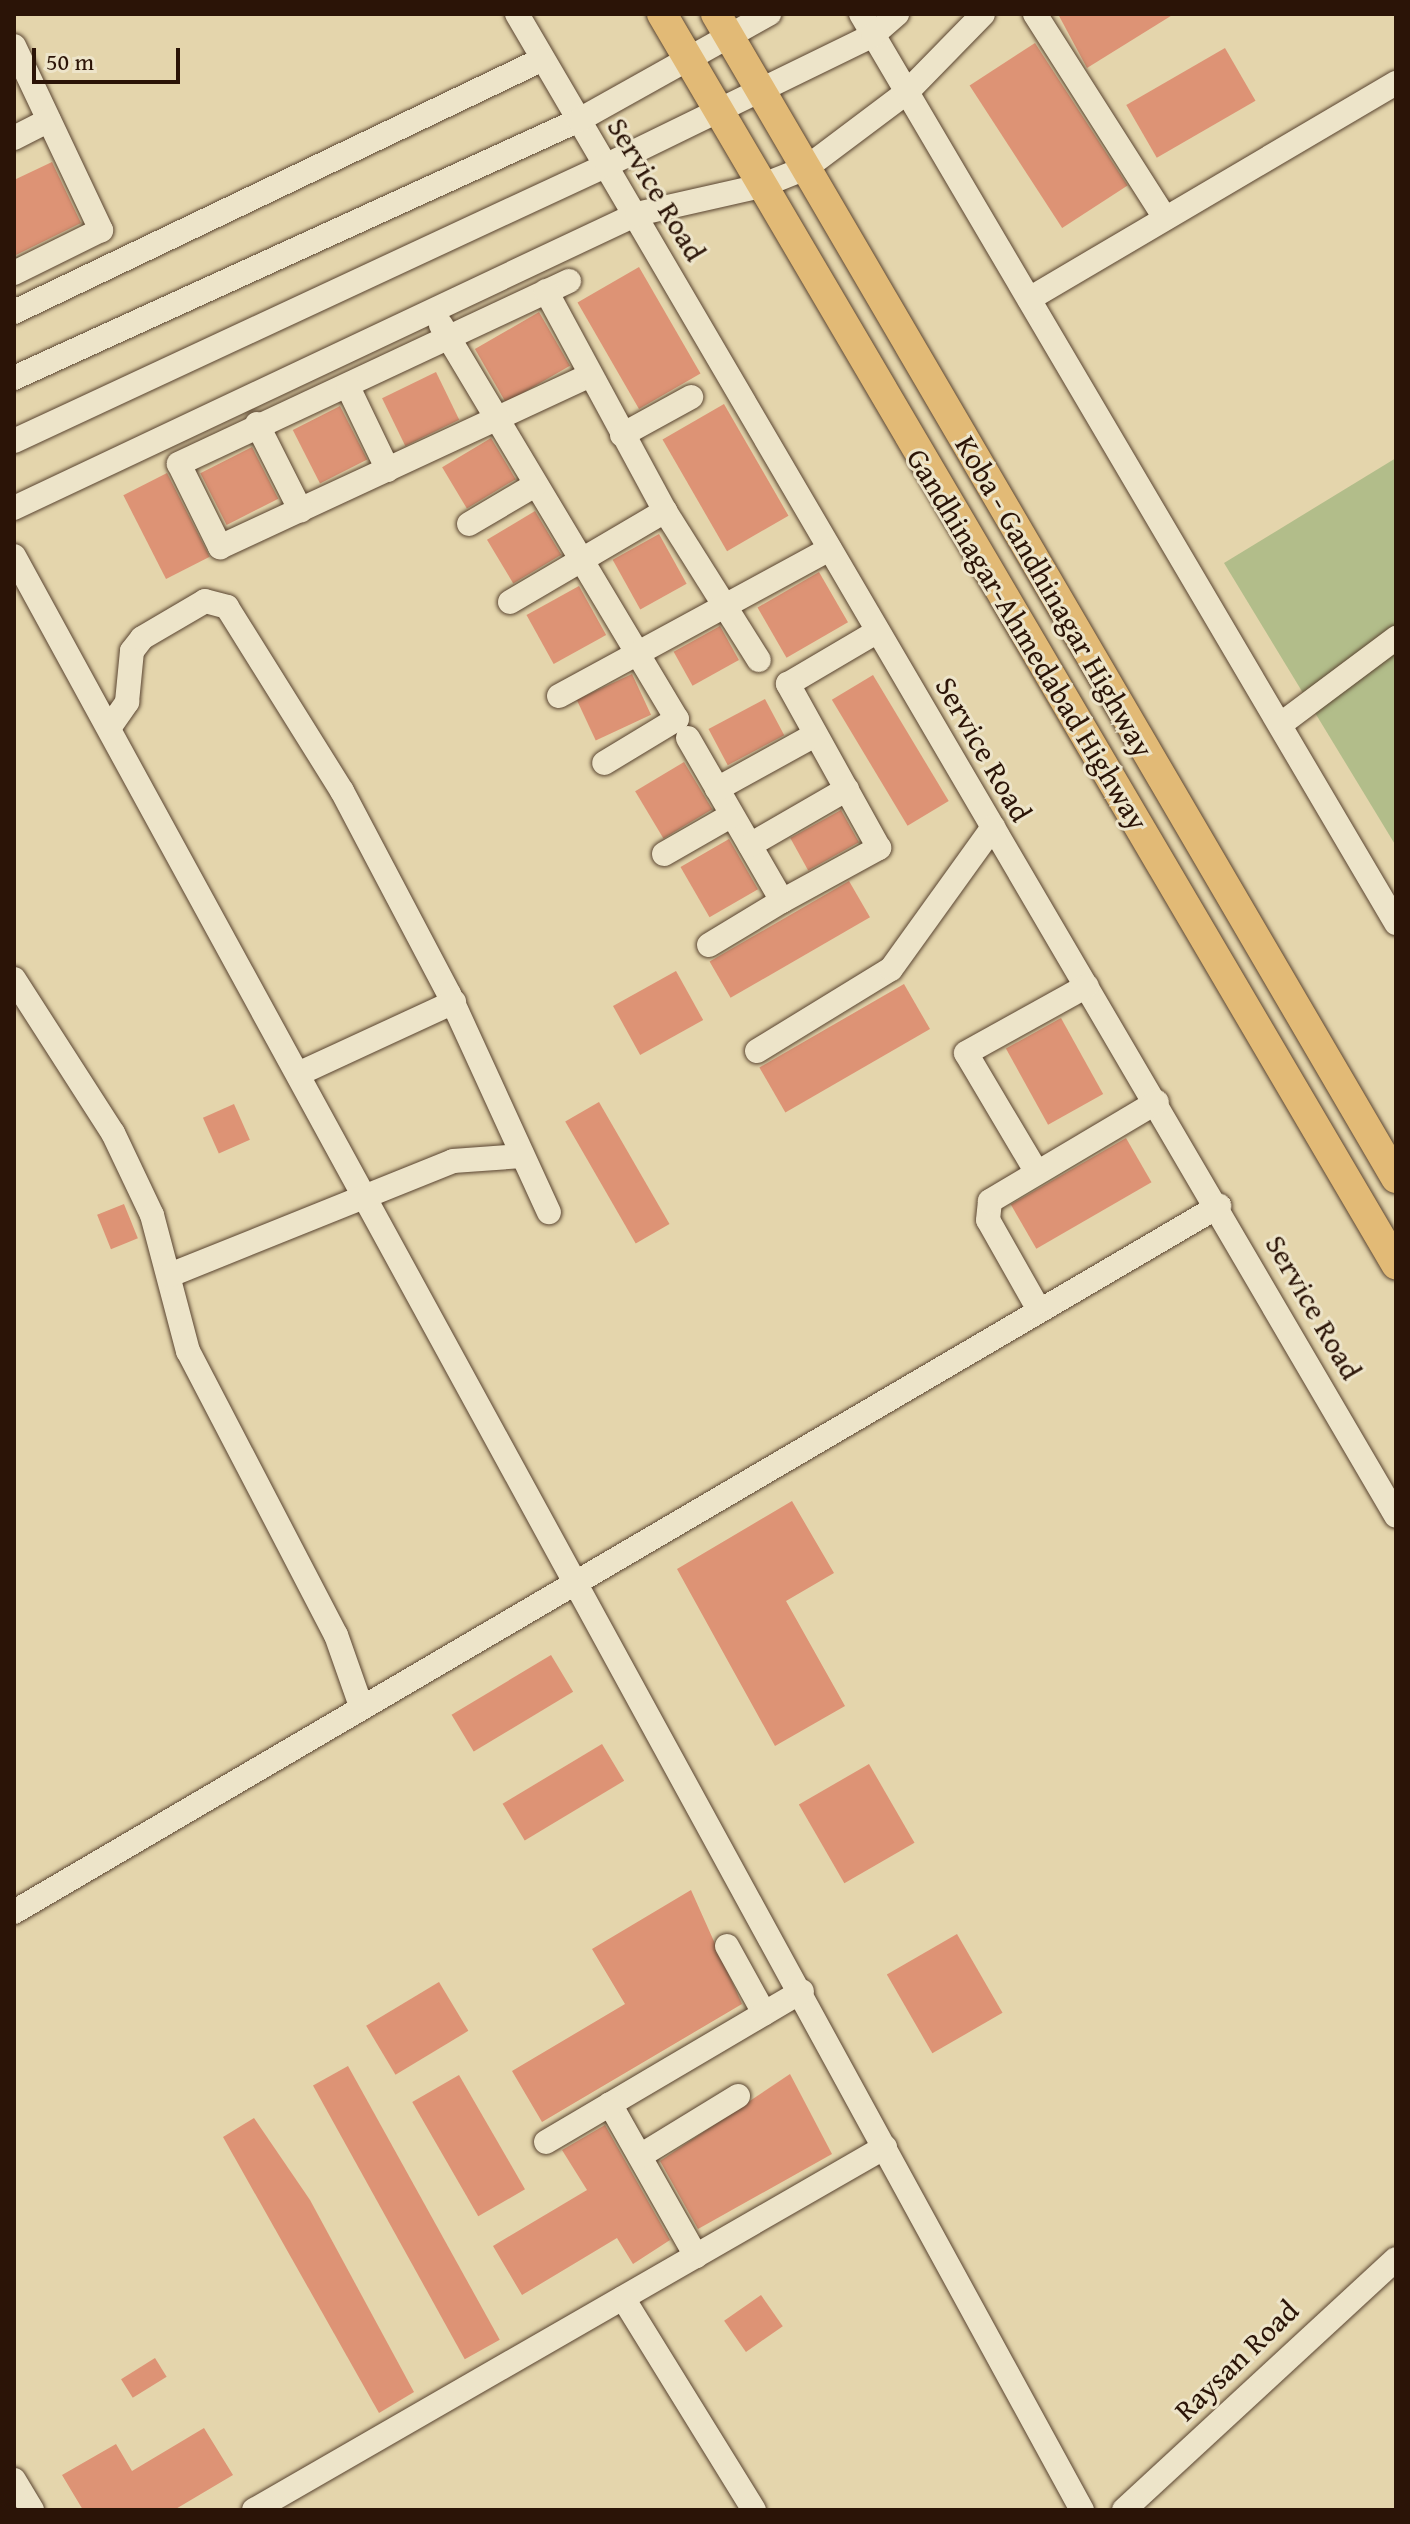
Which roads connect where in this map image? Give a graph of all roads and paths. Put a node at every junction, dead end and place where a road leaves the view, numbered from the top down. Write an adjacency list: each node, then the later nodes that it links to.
1 (517, 14): 10 (street, Service Road)
2 (662, 14): 11 (main road, Gandhinagar-Ahmedabad Highway)
3 (769, 14): 7 (street)
4 (897, 14): 8 (street)
5 (983, 14): 14 (street)
6 (1035, 14): 23 (street)
7 (722, 25): 11 (street); 13 (main road, Koba - Gandhinagar Highway)
8 (867, 25): 13 (street); 14 (street)
9 (14, 46): 16 (street)
10 (543, 59): 17 (street, Service Road); 28 (street)
11 (687, 59): 15 (main road, Gandhinagar-Ahmedabad Highway); 17 (street)
12 (1396, 83): 23 (street)
13 (758, 87): 15 (street); 20 (main road, Koba - Gandhinagar Highway)
14 (906, 93): 20 (street); 27 (street)
15 (715, 107): 19 (street); 21 (main road, Gandhinagar-Ahmedabad Highway)
16 (49, 120): 18 (street); 24 (street)
17 (579, 120): 19 (street, Service Road); 33 (street)
18 (14, 138)
19 (607, 165): 22 (street, Service Road); 39 (street)
20 (806, 168): 21 (street); 78 (main road, Koba - Gandhinagar Highway)
21 (761, 186): 22 (street); 82 (main road, Gandhinagar-Ahmedabad Highway)
22 (637, 214): 29 (street); 46 (street, Service Road)
23 (1165, 218): 27 (street)
24 (14, 273)
25 (569, 281): 26 (street)
26 (546, 291): 30 (street); 32 (street)
27 (1029, 299): 56 (street)
28 (14, 312)
29 (421, 316): 30 (street); 31 (street); 42 (street)
30 (450, 338): 31 (street); 36 (street)
31 (427, 350): 34 (street)
32 (589, 376): 36 (street); 38 (street)
33 (14, 378)
34 (348, 387): 37 (street); 40 (street)
35 (691, 397): 38 (street)
36 (497, 422): 40 (street); 41 (street)
37 (257, 424): 43 (street); 43 (street)
38 (622, 435): 44 (street)
39 (14, 441)
40 (388, 470): 43 (street)
41 (535, 485): 45 (street); 48 (street)
42 (14, 508)
43 (301, 511)
44 (665, 511): 48 (street); 50 (street)
45 (469, 524)
46 (830, 549): 50 (street); 51 (street, Service Road)
47 (14, 556): 57 (street)
48 (580, 560): 49 (street); 53 (street)
49 (510, 602)
50 (724, 604): 53 (street); 54 (street)
51 (878, 631): 58 (street); 64 (street, Service Road)
52 (1396, 638): 56 (street)
53 (636, 650): 55 (street); 60 (street)
54 (759, 660)
55 (559, 696)
56 (1281, 724): 68 (street)
57 (109, 728): 72 (street); 74 (street)
58 (815, 735): 61 (street); 62 (street)
59 (688, 738): 61 (street)
60 (604, 763)
61 (717, 789): 63 (street)
62 (847, 789): 65 (street); 67 (street)
63 (732, 815): 65 (street); 66 (street)
64 (993, 827): 71 (street, Service Road); 73 (street)
65 (750, 845): 67 (street)
66 (664, 854)
67 (782, 901): 69 (street)
68 (1396, 923)
69 (709, 945)
70 (14, 979): 83 (street)
71 (1087, 986): 75 (street, Service Road); 77 (street)
72 (454, 1002): 74 (street); 76 (street)
73 (757, 1051)
74 (298, 1074): 79 (street)
75 (1157, 1102): 77 (street); 80 (street, Service Road)
76 (522, 1156): 79 (street); 81 (street)
77 (1036, 1171): 84 (street)
78 (1396, 1178)
79 (366, 1198): 83 (street); 86 (street)
80 (1219, 1206): 84 (street); 85 (street, Service Road)
81 (549, 1212)
82 (1396, 1264)
83 (170, 1275): 87 (street)
84 (1039, 1310): 86 (street)
85 (1396, 1516)
86 (572, 1580): 87 (street); 90 (street)
87 (361, 1706): 88 (street)
88 (14, 1912)
89 (727, 1946): 91 (street)
90 (802, 1991): 91 (street); 95 (street)
91 (764, 2013): 93 (street)
92 (738, 2096): 96 (street)
93 (610, 2104): 94 (street); 96 (street)
94 (546, 2142)
95 (885, 2147): 97 (street); 104 (street)
96 (640, 2156): 97 (street)
97 (696, 2256): 99 (street)
98 (1396, 2259): 105 (street, Raysan Road)
99 (623, 2298): 102 (street); 103 (street)
100 (14, 2480): 101 (street)
101 (32, 2510)
102 (254, 2510)
103 (754, 2510)
104 (1082, 2510)
105 (1124, 2510)

